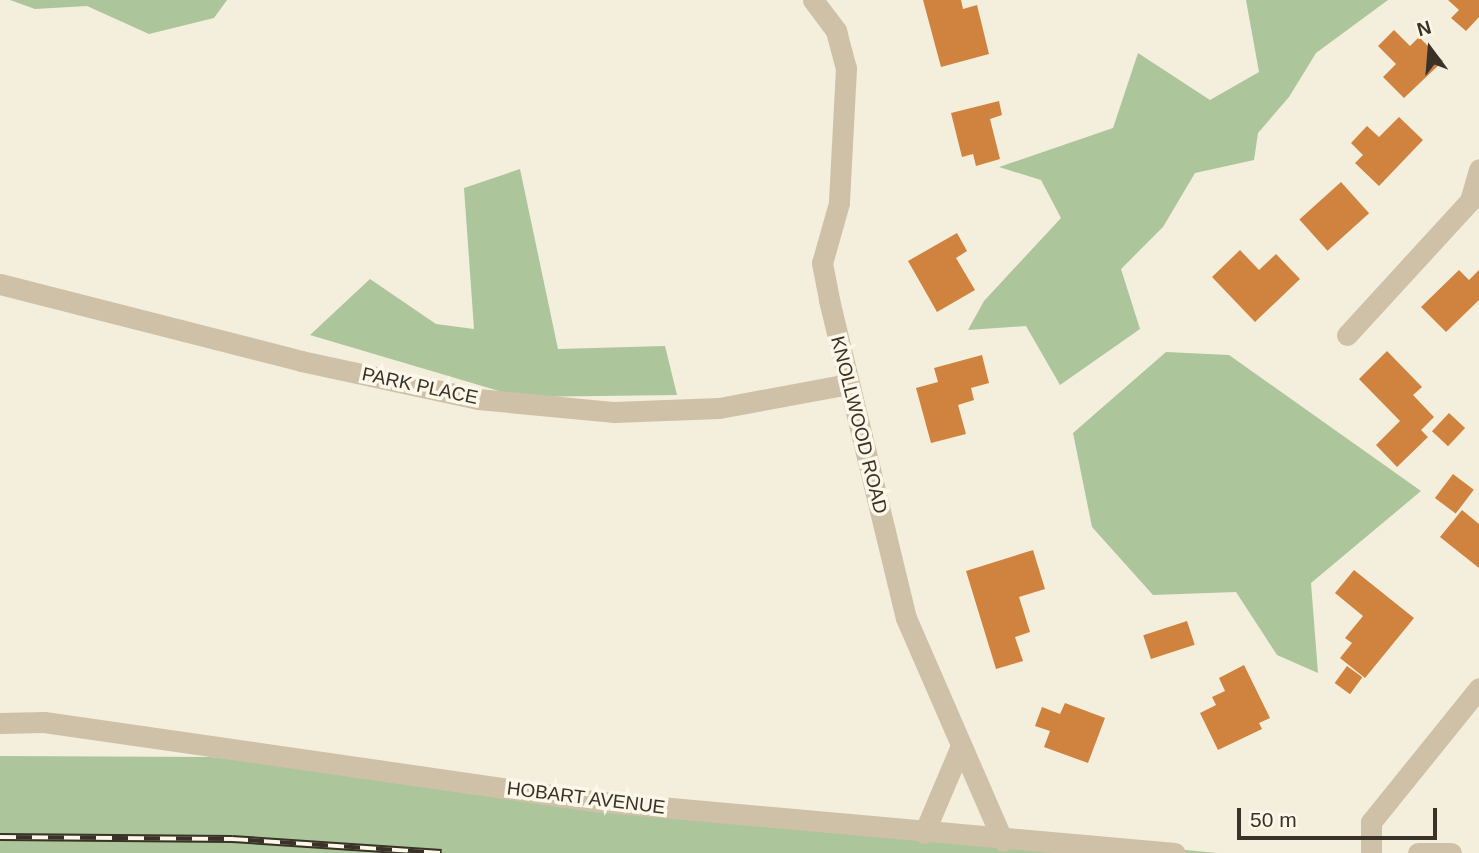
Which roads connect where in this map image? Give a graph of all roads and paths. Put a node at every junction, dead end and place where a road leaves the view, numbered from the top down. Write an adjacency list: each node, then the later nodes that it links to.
1 (813, 0): 6 (street, KNOLLWOOD ROAD)
2 (1479, 169): 3 (street)
3 (1474, 205): 5 (street)
4 (0, 284): 6 (street, PARK PLACE)
5 (1347, 335)
6 (848, 384): 9 (street, KNOLLWOOD ROAD)
7 (1479, 688): 13 (street)
8 (0, 723): 10 (street, HOBART AVENUE)
9 (961, 746): 10 (street); 11 (street, KNOLLWOOD ROAD)
10 (924, 833): 11 (street, HOBART AVENUE)
11 (1003, 841): 12 (street, HOBART AVENUE)
12 (1175, 853)
13 (1371, 853)
14 (1418, 853): 15 (street)
15 (1451, 853)

